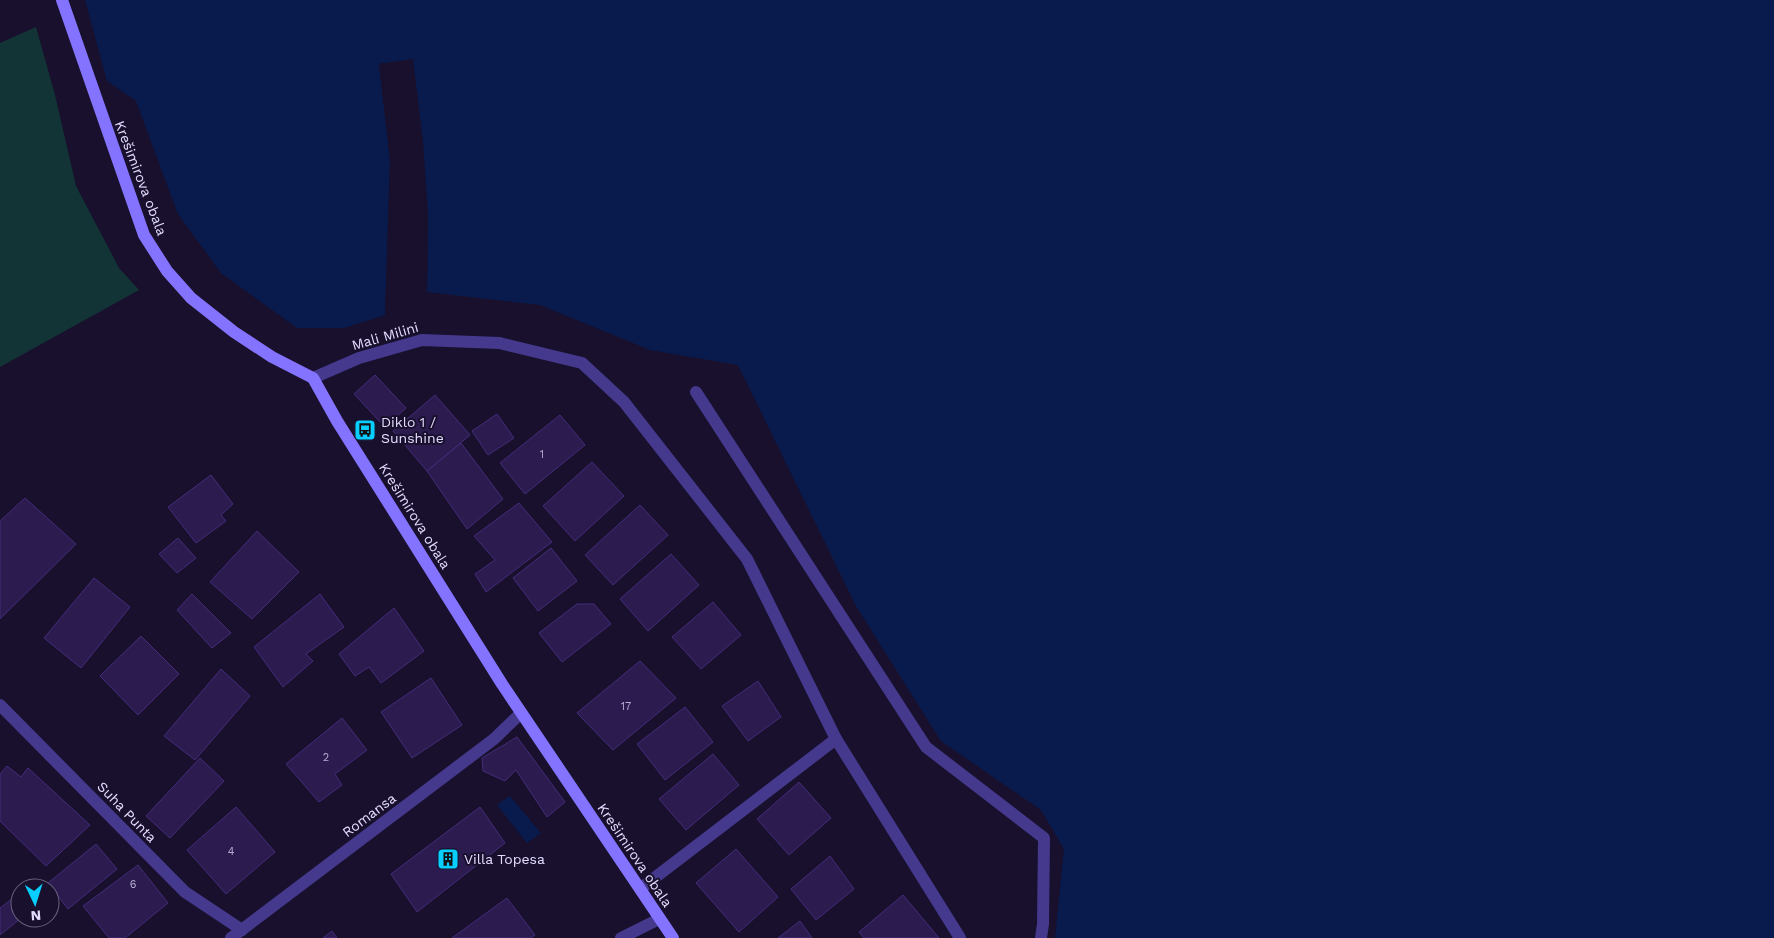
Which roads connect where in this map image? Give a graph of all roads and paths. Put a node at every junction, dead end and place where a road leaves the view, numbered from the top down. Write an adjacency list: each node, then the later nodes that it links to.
1 (62, 0): 2 (street, Krešimirova obala)
2 (313, 378): 5 (street, Krešimirova obala); 6 (street, Mali Milini)
3 (696, 392): 13 (street)
4 (0, 704): 9 (street, Suha Punta)
5 (521, 713): 7 (street, Krešimirova obala); 9 (street, Romansa)
6 (836, 739): 7 (street); 12 (street, Mali Milini)
7 (640, 889): 8 (street, Krešimirova obala)
8 (659, 919): 10 (street); 11 (street, Krešimirova obala)
9 (236, 934)
10 (622, 938)
11 (673, 938)
12 (960, 938)
13 (1041, 938)

